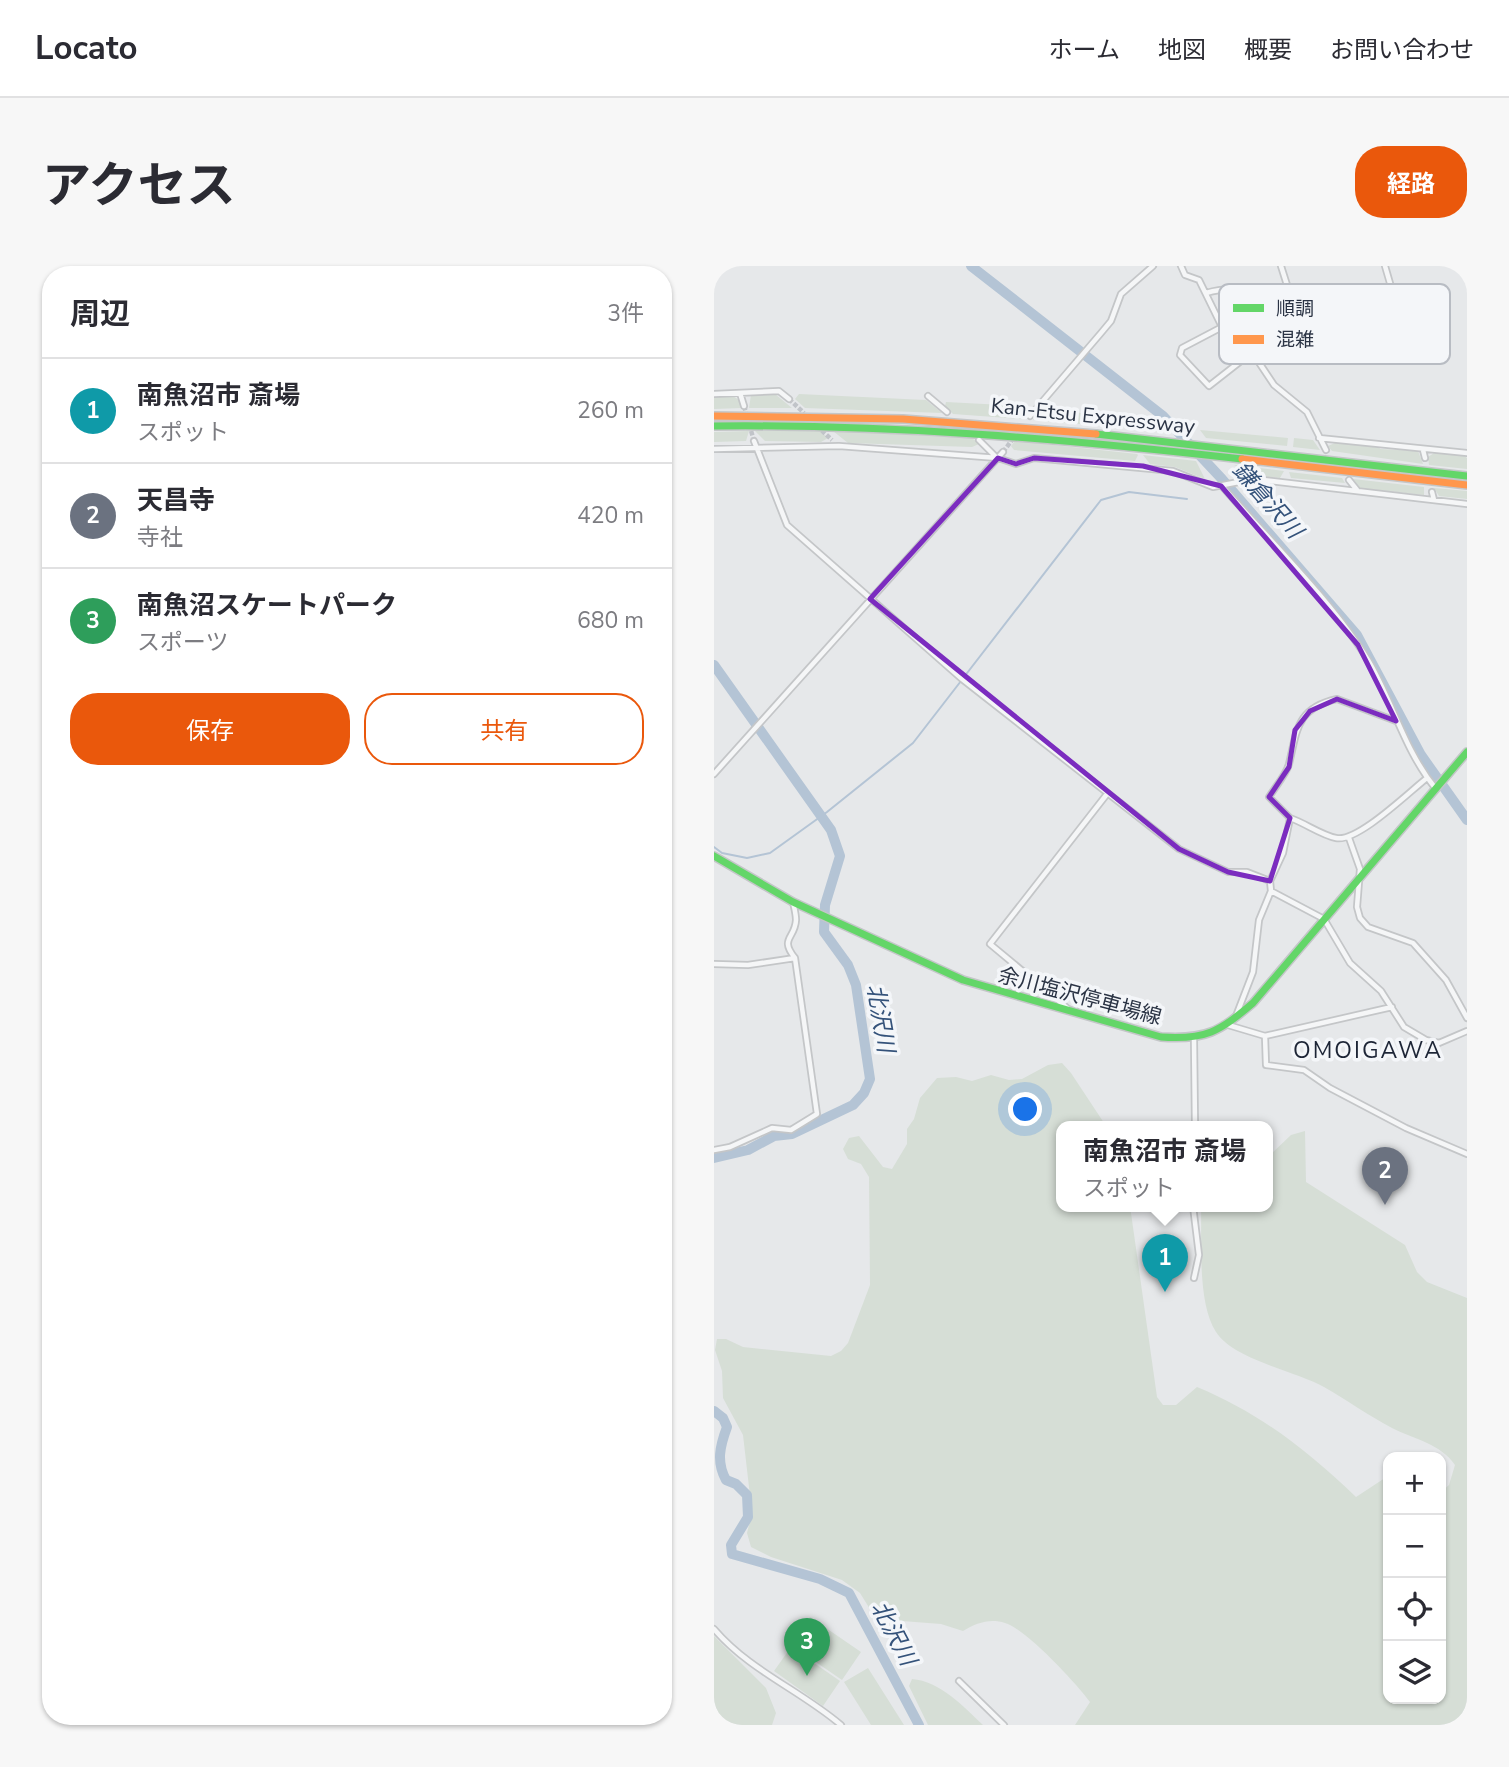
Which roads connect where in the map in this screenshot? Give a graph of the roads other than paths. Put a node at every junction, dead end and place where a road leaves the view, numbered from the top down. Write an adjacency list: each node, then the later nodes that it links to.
1 (1153, 266): 20 (street)
2 (1181, 266): 8 (street)
3 (1281, 266): 5 (street)
4 (1385, 266): 6 (street)
5 (1287, 284)
6 (1390, 284)
7 (1219, 289): 8 (street)
8 (1205, 293): 9 (street)
9 (1219, 321)
10 (1219, 329): 11 (street)
11 (1237, 364)
12 (1260, 364): 22 (street)
13 (740, 393): 14 (street); 16 (street); 17 (street)
14 (714, 394)
15 (928, 396): 18 (street)
16 (789, 399)
17 (744, 406)
18 (947, 412)
19 (714, 416): 35 (main road, Kan-Etsu Expressway)
20 (1030, 416)
21 (714, 426): 37 (main road, Kan-Etsu Expressway)
22 (1319, 438): 29 (street); 30 (street)
23 (832, 440): 26 (street)
24 (979, 440): 33 (street)
25 (754, 441): 27 (street)
26 (839, 446): 27 (street); 33 (street)
27 (756, 448): 28 (street); 43 (street)
28 (714, 449)
29 (1326, 450)
30 (1423, 450): 32 (street); 34 (street)
31 (1003, 452): 33 (street)
32 (1467, 453)
33 (998, 458): 38 (street); 43 (street)
34 (1425, 458)
35 (1467, 475)
36 (1349, 480): 39 (street)
37 (1467, 485)
38 (1224, 486): 39 (street); 44 (street)
39 (1357, 491): 41 (street)
40 (1432, 492): 41 (street)
41 (1434, 500): 42 (street)
42 (1467, 504)
43 (870, 599): 46 (street); 49 (street)
44 (1396, 721): 47 (street); 50 (street)
45 (1467, 752): 48 (main road, 余川塩沢停車場線)
46 (714, 774)
47 (1427, 778): 48 (street); 51 (street)
48 (1436, 789): 53 (main road, 余川塩沢停車場線)
49 (1107, 793): 54 (street); 61 (street)
50 (1290, 818): 51 (street); 54 (street)
51 (1349, 838): 53 (street)
52 (714, 856): 56 (main road, 余川塩沢停車場線)
53 (1359, 878): 57 (main road, 余川塩沢停車場線); 62 (street)
54 (1270, 881): 55 (street)
55 (1271, 891): 57 (street); 63 (street)
56 (793, 902): 58 (street); 61 (main road, 余川塩沢停車場線)
57 (1324, 919): 60 (street); 63 (main road, 余川塩沢停車場線)
58 (796, 958): 59 (street); 68 (street)
59 (714, 964)
60 (1392, 1007): 64 (street); 65 (street)
61 (1077, 1015): 66 (main road, 余川塩沢停車場線)
62 (1467, 1018)
63 (1232, 1022): 65 (street); 66 (main road, 余川塩沢停車場線)
64 (1467, 1031)
65 (1265, 1036): 69 (street)
66 (1194, 1039): 67 (street)
67 (1195, 1121)
68 (714, 1150)
69 (1467, 1153)
70 (1194, 1212): 71 (street)
71 (1194, 1278)
72 (714, 1629): 74 (street)
73 (959, 1682): 75 (street)
74 (841, 1725)
75 (1004, 1725)

